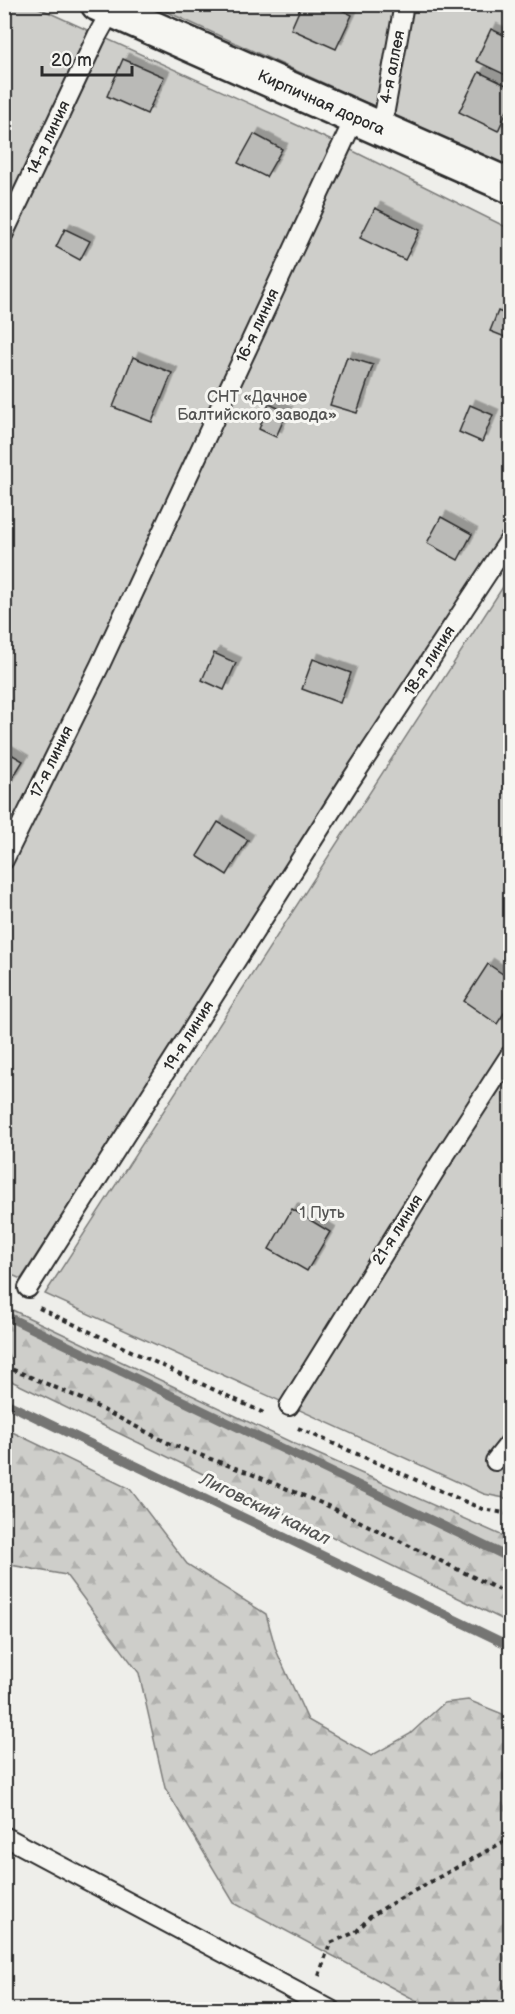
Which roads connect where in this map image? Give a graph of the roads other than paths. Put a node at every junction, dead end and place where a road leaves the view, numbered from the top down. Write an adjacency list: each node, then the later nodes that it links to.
1 (404, 4): 3 (lane, 4-я аллея)
2 (104, 8): 3 (street, Кирпичная дорога); 5 (lane, 14-я линия)
3 (366, 122): 4 (street, Кирпичная дорога); 7 (lane, 16-я линия)
4 (510, 185)
5 (4, 233)
6 (510, 539): 8 (lane, 18-я линия)
7 (100, 665): 9 (lane, 17-я линия)
8 (350, 783): 11 (lane, 19-я линия)
9 (4, 860)
10 (510, 1055): 12 (lane, 21-я линия)
11 (30, 1296)
12 (290, 1406)
13 (510, 1442): 14 (lane)
14 (495, 1461)
15 (4, 1836): 16 (lane)
16 (331, 2010)

